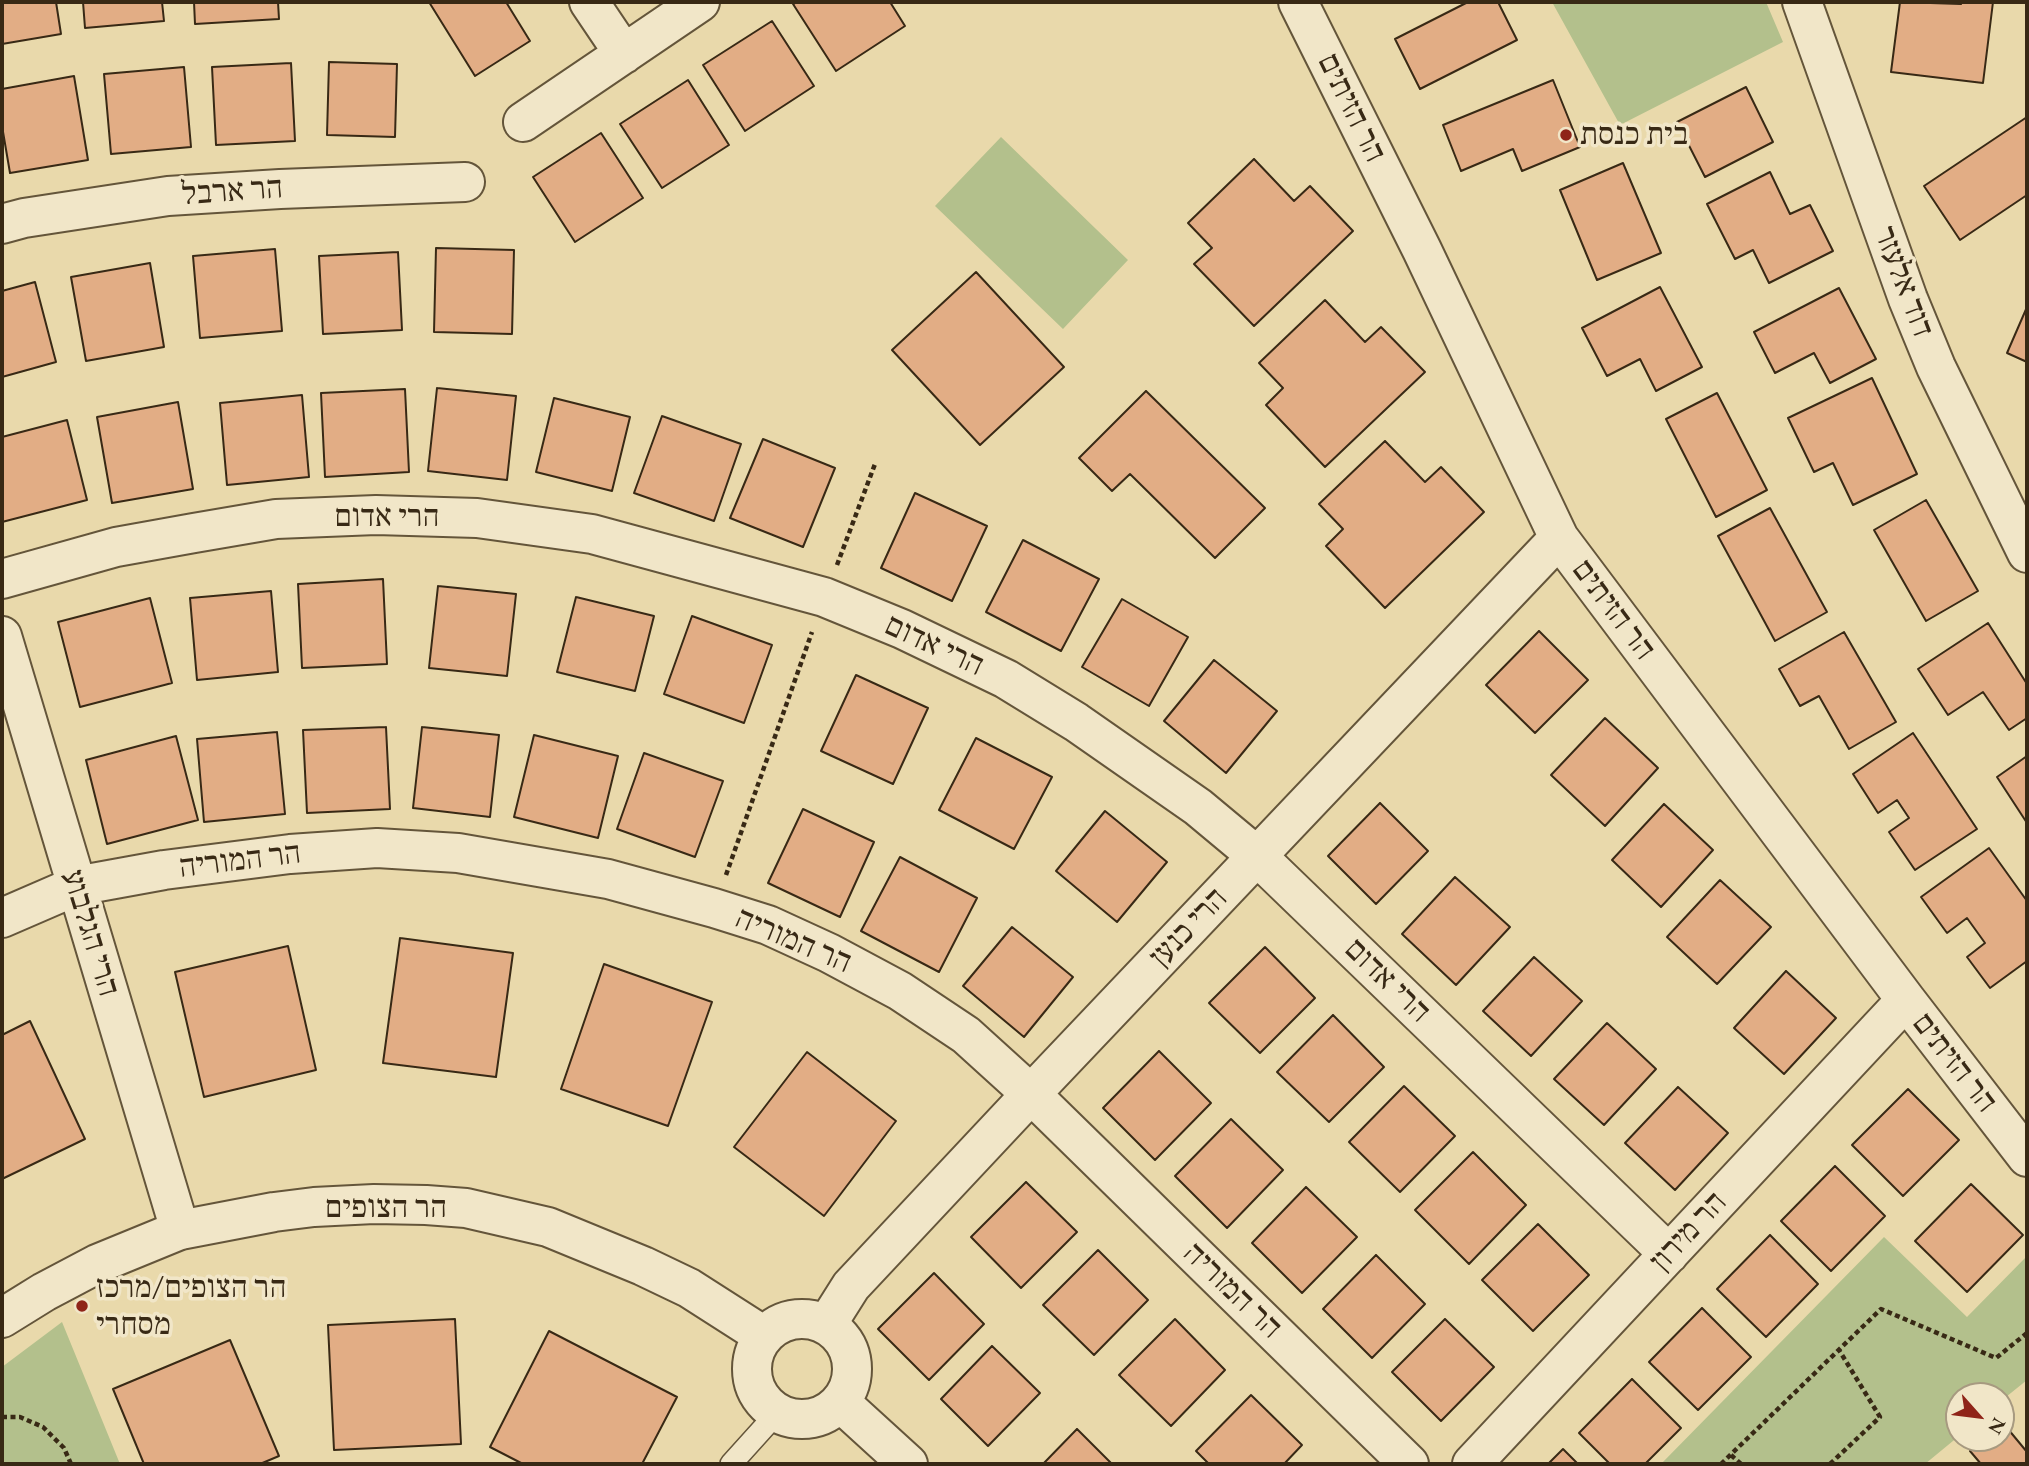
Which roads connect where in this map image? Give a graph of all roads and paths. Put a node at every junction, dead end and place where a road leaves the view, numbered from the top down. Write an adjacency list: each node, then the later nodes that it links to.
1 (589, 2): 5 (street)
2 (700, 2): 5 (street)
3 (1298, 2): 10 (street, הר הזיתים)
4 (1802, 2): 11 (street, דוד אלעזר)
5 (624, 54): 6 (street)
6 (523, 122)
7 (465, 182): 8 (street, הר ארבל)
8 (2, 224)
9 (875, 464): 13 (path)
10 (1559, 538): 15 (street, הרי כנען); 19 (street, הר הזיתים)
11 (2027, 553)
12 (2, 579): 13 (street, הרי אדום)
13 (824, 597): 15 (street, הרי אדום); 17 (path)
14 (2, 636): 16 (street, הרי הגלבוע)
15 (1258, 857): 20 (street, הרי כנען); 23 (street, הרי אדום)
16 (76, 886): 17 (street, הר המוריה); 18 (street, הר המוריה); 22 (street, הרי הגלבוע)
17 (714, 908): 20 (street, הר המוריה)
18 (2, 918)
19 (1906, 1000): 21 (street, הר הזיתים); 23 (street, הר מירון)
20 (1031, 1094): 25 (street, הרי כנען); 36 (street, הר המוריה)
21 (2027, 1157)
22 (180, 1230): 24 (street, הר הצופים); 27 (street, הר הצופים)
23 (1669, 1254): 37 (street, הר מירון)
24 (2, 1318)
25 (827, 1324): 27 (street); 29 (street)
26 (2027, 1334): 28 (path)
27 (764, 1336): 30 (street)
28 (1839, 1350): 32 (path); 40 (path)
29 (840, 1402): 30 (street); 35 (street)
30 (778, 1413): 34 (lane)
31 (2, 1417): 33 (path)
32 (1731, 1455): 38 (path); 39 (path)
33 (71, 1464)
34 (731, 1464)
35 (908, 1464)
36 (1409, 1464)
37 (1472, 1464)
38 (1721, 1464)
39 (1741, 1464)
40 (1830, 1464)

